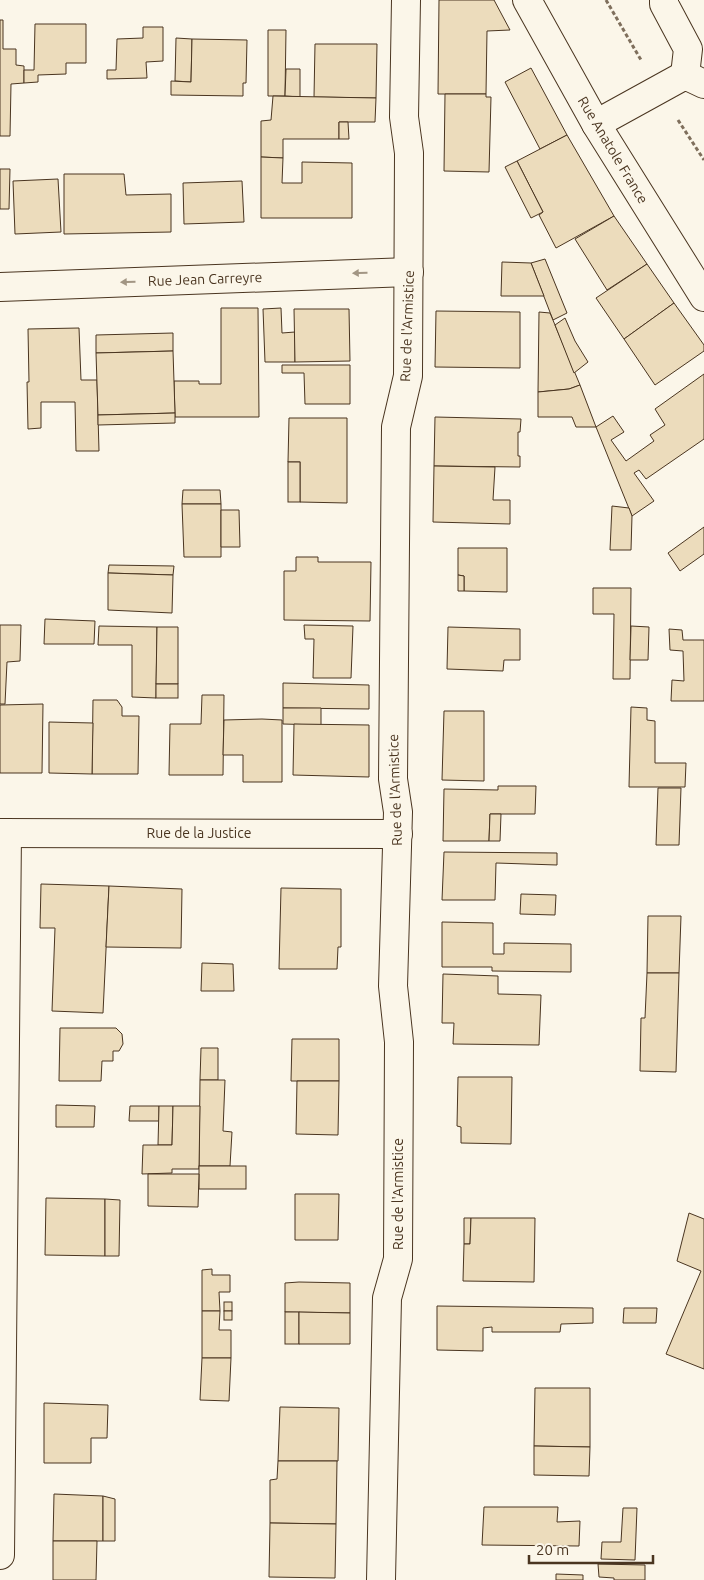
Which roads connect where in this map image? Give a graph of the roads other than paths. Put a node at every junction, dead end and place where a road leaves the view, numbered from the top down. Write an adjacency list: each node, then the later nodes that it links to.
1 (406, 0): 6 (street, Rue de l'Armistice)
2 (527, 0): 5 (street, Rue Anatole France)
3 (664, 0): 4 (street)
4 (694, 79): 5 (street)
5 (596, 124): 8 (street, Rue Anatole France)
6 (409, 272): 7 (street, Rue Jean Carreyre, one-way to 7); 10 (street, Rue de l'Armistice)
7 (0, 287)
8 (704, 297)
9 (4, 833): 10 (street, Rue de la Justice); 11 (street)
10 (398, 834): 12 (street, Rue de l'Armistice)
11 (0, 1555)
12 (381, 1580)

